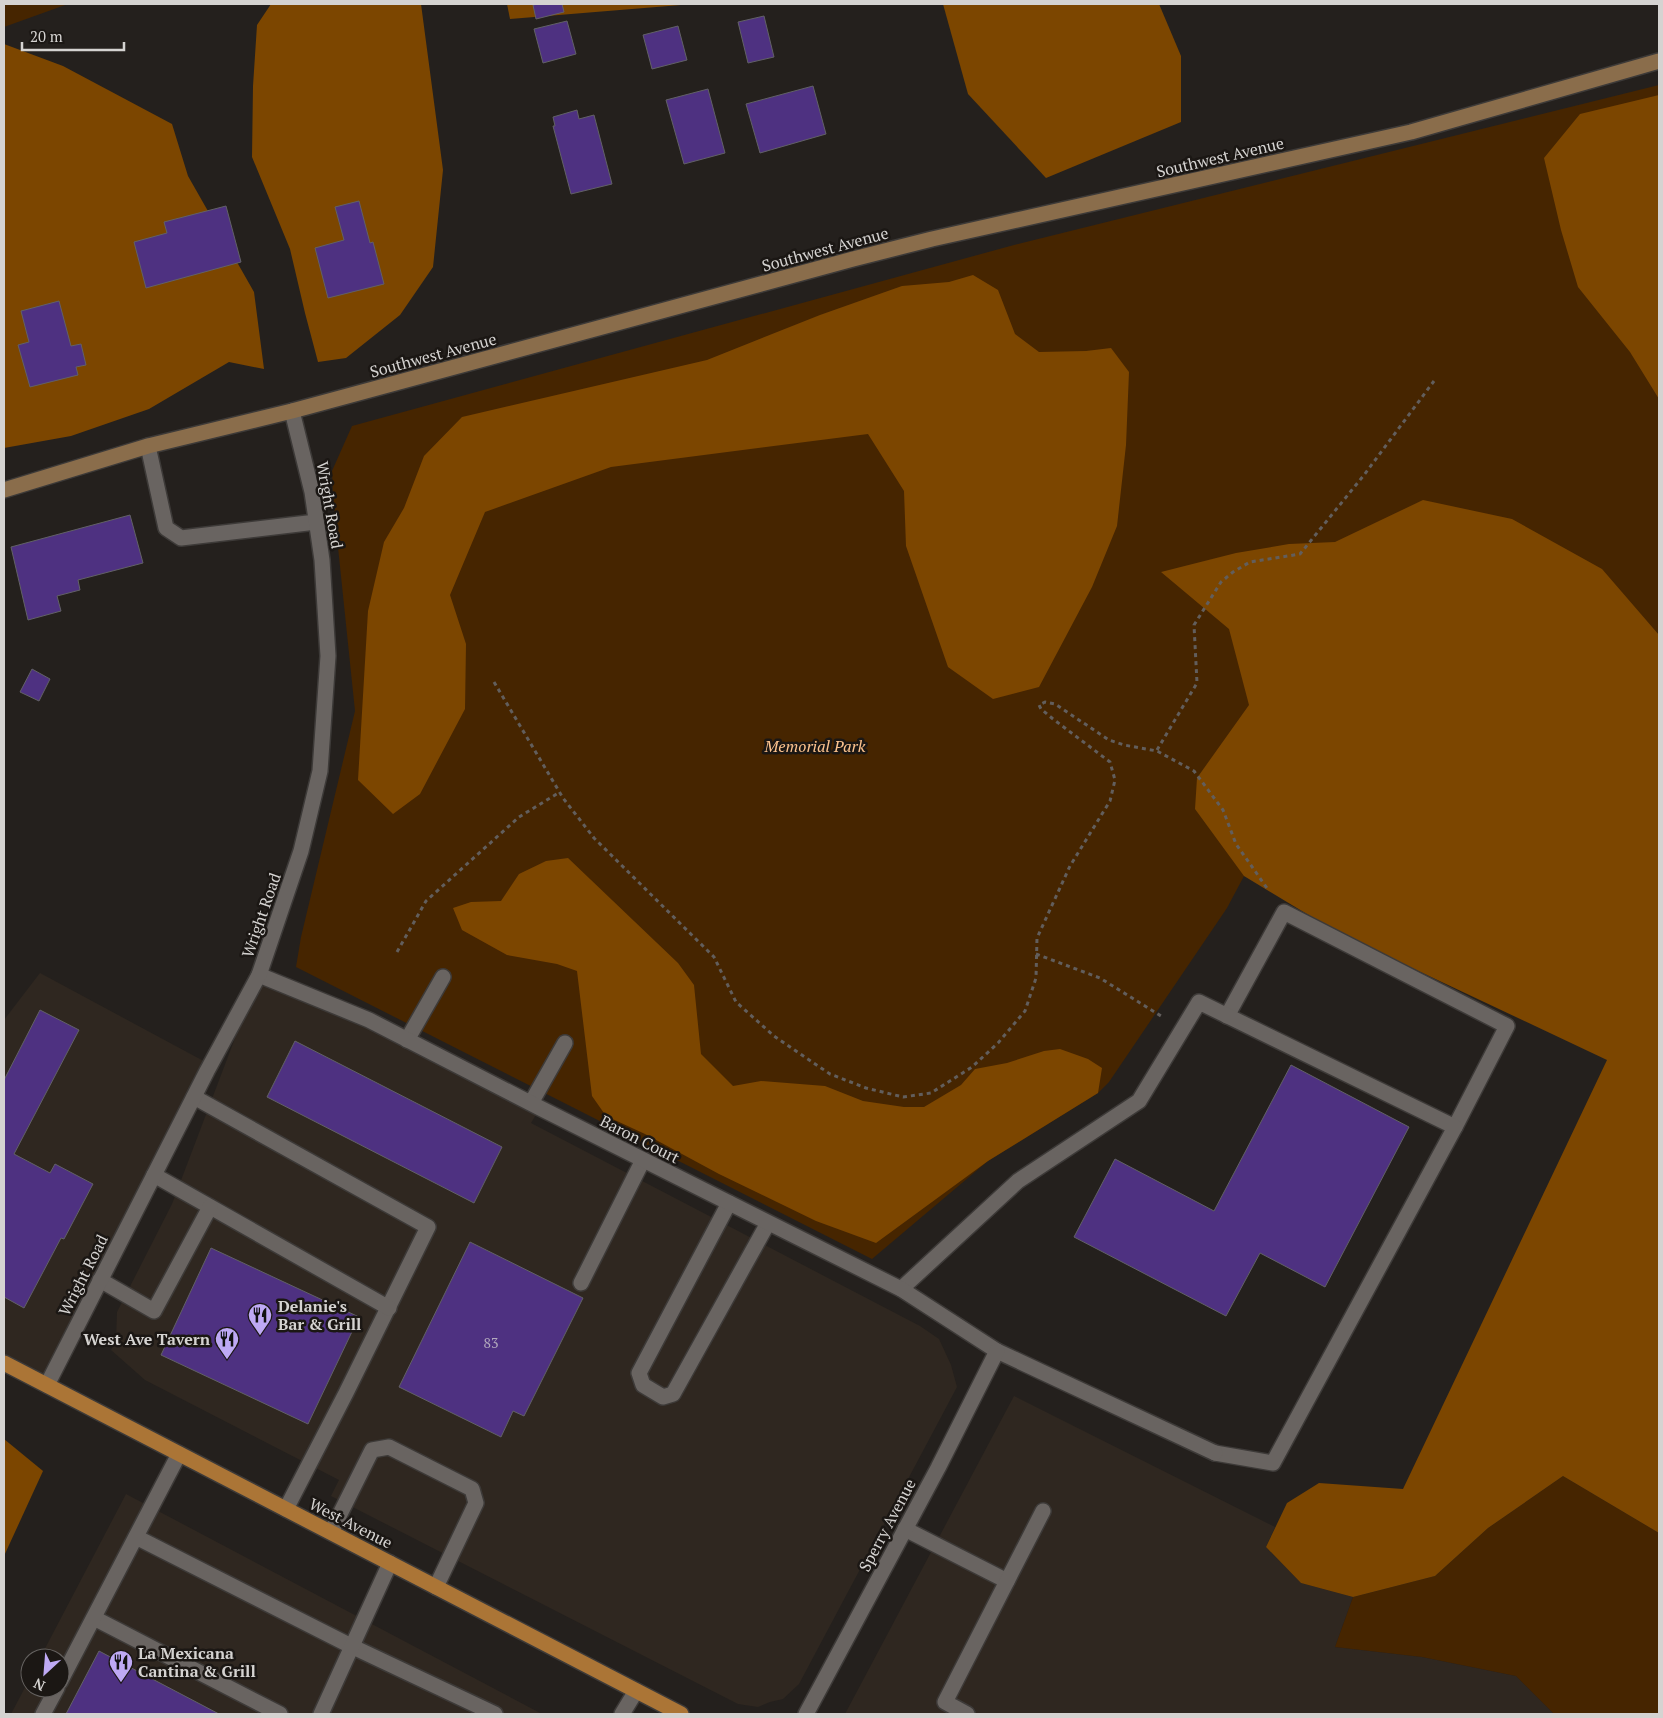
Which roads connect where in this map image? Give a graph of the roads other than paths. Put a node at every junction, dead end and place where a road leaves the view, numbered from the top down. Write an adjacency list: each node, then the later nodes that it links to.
1 (1659, 61): 2 (street, Southwest Avenue)
2 (292, 411): 3 (street, Southwest Avenue); 5 (street, Wright Road)
3 (148, 446): 4 (street, Southwest Avenue); 5 (street)
4 (4, 490)
5 (316, 522): 6 (street, Wright Road)
6 (259, 974): 9 (street, Baron Court); 11 (street, Wright Road)
7 (443, 977): 9 (street)
8 (1227, 1016): 13 (street); 13 (street); 21 (street)
9 (408, 1040): 12 (street, Baron Court)
10 (565, 1043): 12 (street)
11 (194, 1097): 15 (street, Wright Road); 22 (street)
12 (531, 1103): 14 (street, Baron Court)
13 (1454, 1127): 23 (street, Baron Court)
14 (643, 1160): 16 (street, Baron Court); 20 (street)
15 (154, 1176): 17 (street); 19 (street, Wright Road)
16 (729, 1203): 18 (street, Baron Court); 18 (street)
17 (210, 1207): 19 (street); 22 (street)
18 (768, 1222): 21 (street, Baron Court)
19 (100, 1280): 25 (street, Wright Road)
20 (582, 1283)
21 (901, 1289): 23 (street, Baron Court)
22 (388, 1308): 27 (street)
23 (997, 1351): 29 (street, Sperry Avenue)
24 (4, 1363): 25 (main road, West Avenue)
25 (46, 1385): 26 (main road, West Avenue)
26 (179, 1454): 27 (main road, West Avenue); 31 (street)
27 (286, 1509): 30 (main road, West Avenue)
28 (1043, 1511): 33 (street)
29 (905, 1529): 33 (street); 46 (street, Sperry Avenue)
30 (331, 1532): 32 (main road, West Avenue); 34 (street)
31 (136, 1537): 35 (street); 36 (street)
32 (390, 1563): 34 (main road, West Avenue); 36 (street)
33 (1007, 1581): 47 (street)
34 (436, 1587): 38 (main road, West Avenue)
35 (94, 1618): 37 (street); 41 (street)
36 (351, 1646): 42 (street); 43 (street)
37 (70, 1663)
38 (636, 1690): 44 (street); 45 (main road, West Avenue)
39 (52, 1698): 40 (street)
40 (43, 1714)
41 (280, 1714)
42 (321, 1714)
43 (495, 1714)
44 (622, 1714)
45 (681, 1714)
46 (806, 1714)
47 (967, 1714)

